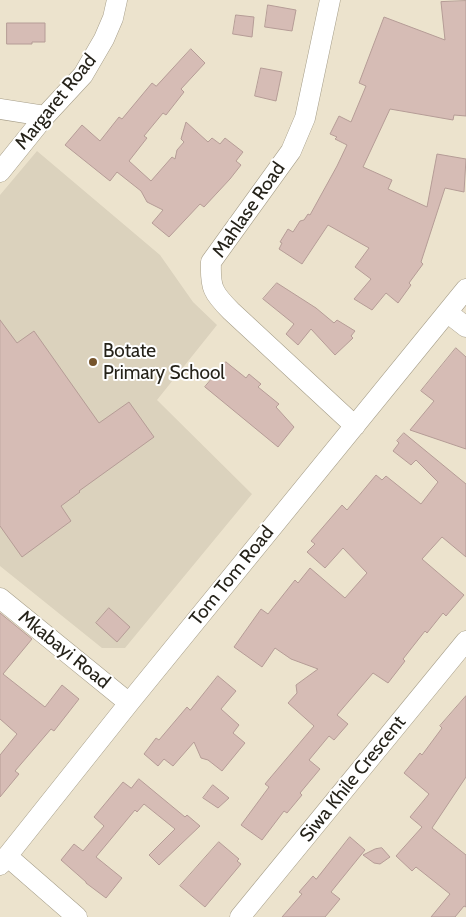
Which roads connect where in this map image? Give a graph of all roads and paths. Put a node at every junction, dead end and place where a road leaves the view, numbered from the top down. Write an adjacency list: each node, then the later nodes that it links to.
1 (117, 0): 4 (street, Margaret Road)
2 (330, 0): 9 (street, Mahlase Road)
3 (0, 109): 4 (street)
4 (45, 116): 5 (street, Margaret Road)
5 (0, 172)
6 (466, 289): 7 (street, Tom Tom Road)
7 (448, 313): 8 (street); 9 (street, Tom Tom Road)
8 (466, 328)
9 (355, 426): 12 (street, Tom Tom Road)
10 (0, 598): 12 (street, Mkabayi Road)
11 (466, 641): 15 (street, Siwa Khile Crescent)
12 (128, 703): 13 (street, Tom Tom Road)
13 (4, 860): 14 (street)
14 (77, 917)
15 (240, 917)

